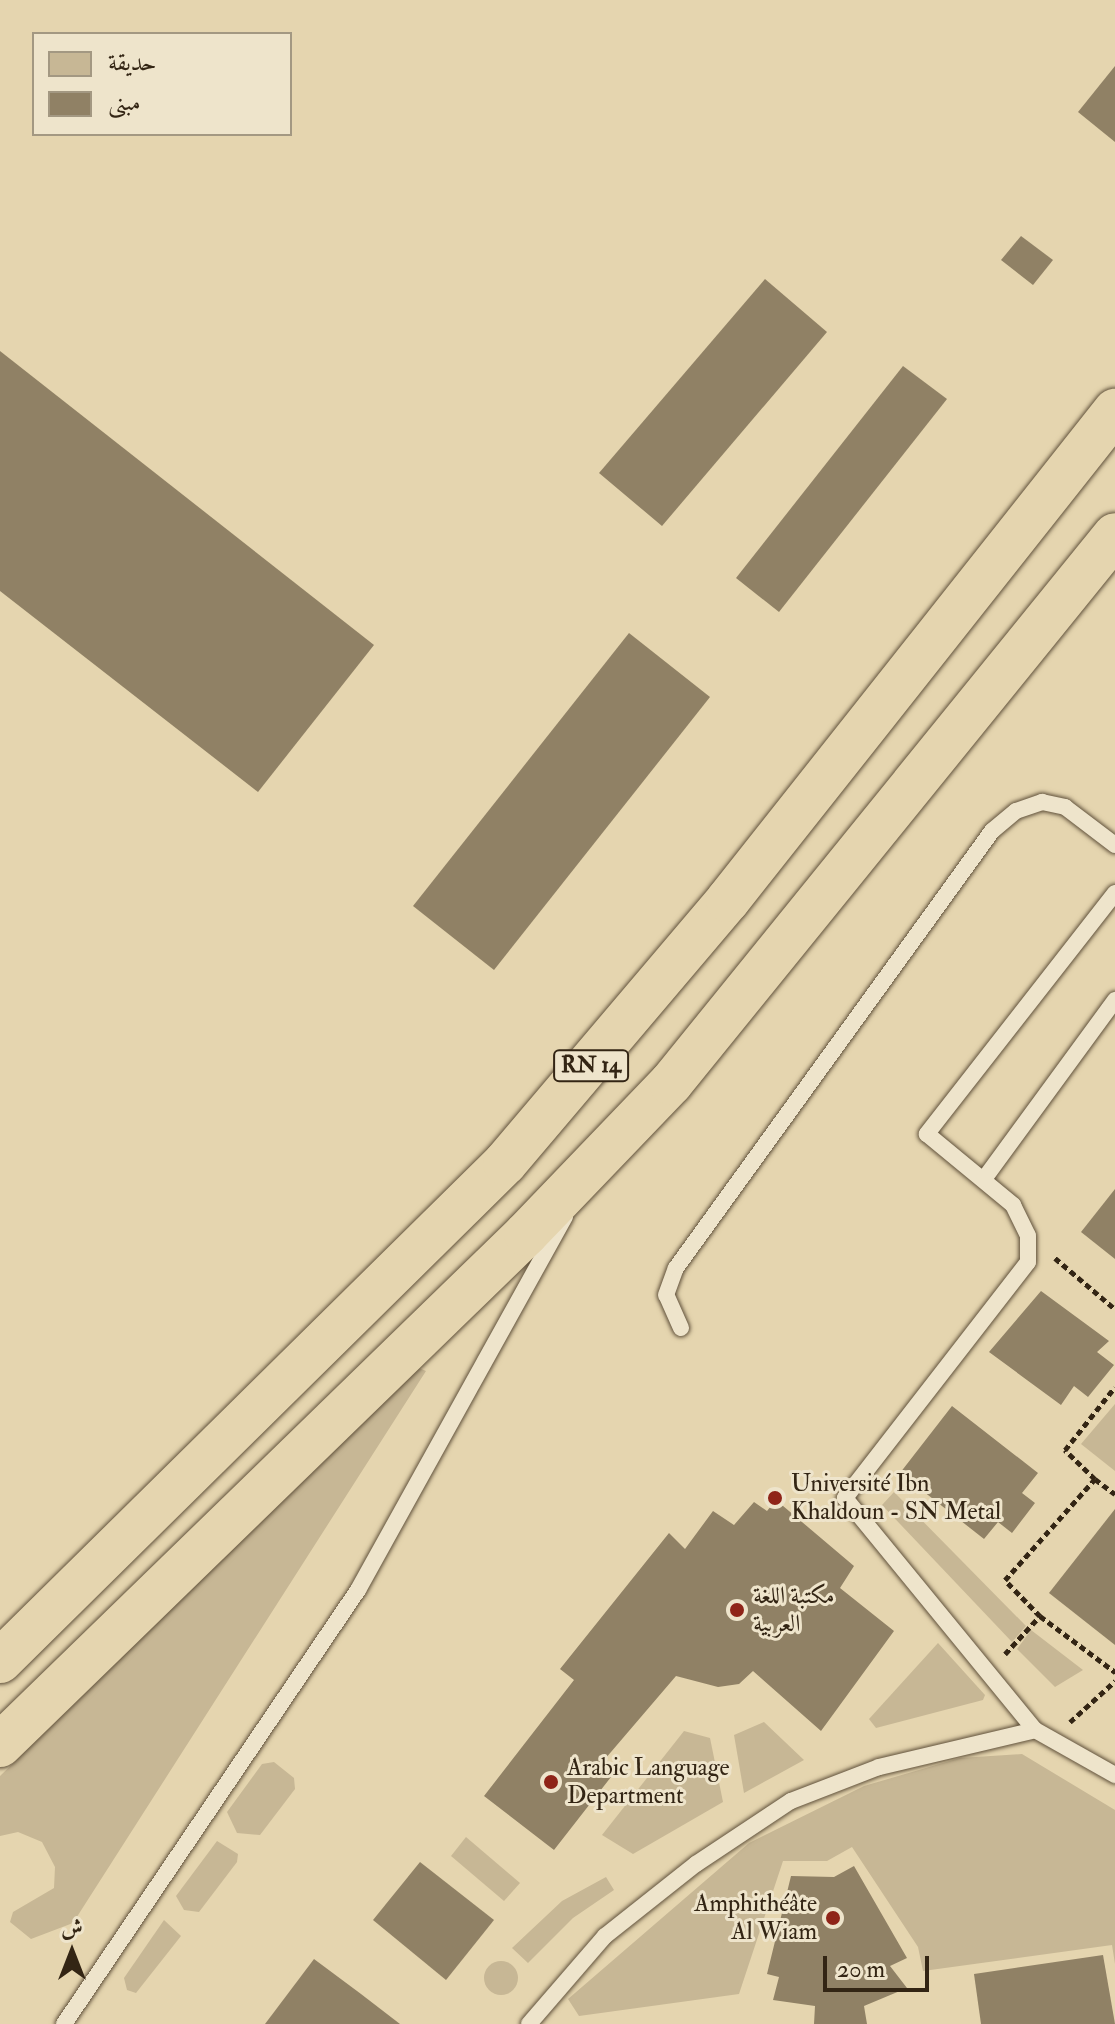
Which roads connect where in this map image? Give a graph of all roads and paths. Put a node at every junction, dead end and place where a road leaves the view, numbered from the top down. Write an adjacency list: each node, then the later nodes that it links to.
1 (1115, 411): 15 (highway, RN 14)
2 (1115, 535): 6 (highway, RN 14)
3 (1115, 845): 10 (lane)
4 (1115, 893): 7 (lane)
5 (1115, 1000): 7 (lane)
6 (596, 1161): 21 (highway, RN 14); 23 (lane)
7 (984, 1179): 8 (lane)
8 (1028, 1236): 9 (path); 17 (lane)
9 (1115, 1309)
10 (681, 1328)
11 (1115, 1387): 12 (path)
12 (1095, 1479): 13 (path); 14 (path)
13 (1115, 1494)
14 (1040, 1616): 16 (path); 17 (path)
15 (0, 1661)
16 (1115, 1672)
17 (988, 1673): 19 (lane)
18 (1115, 1681): 20 (path)
19 (1035, 1730): 20 (lane); 24 (lane)
20 (1051, 1739): 22 (lane)
21 (0, 1745)
22 (1115, 1775)
23 (64, 2024)
24 (529, 2024)

